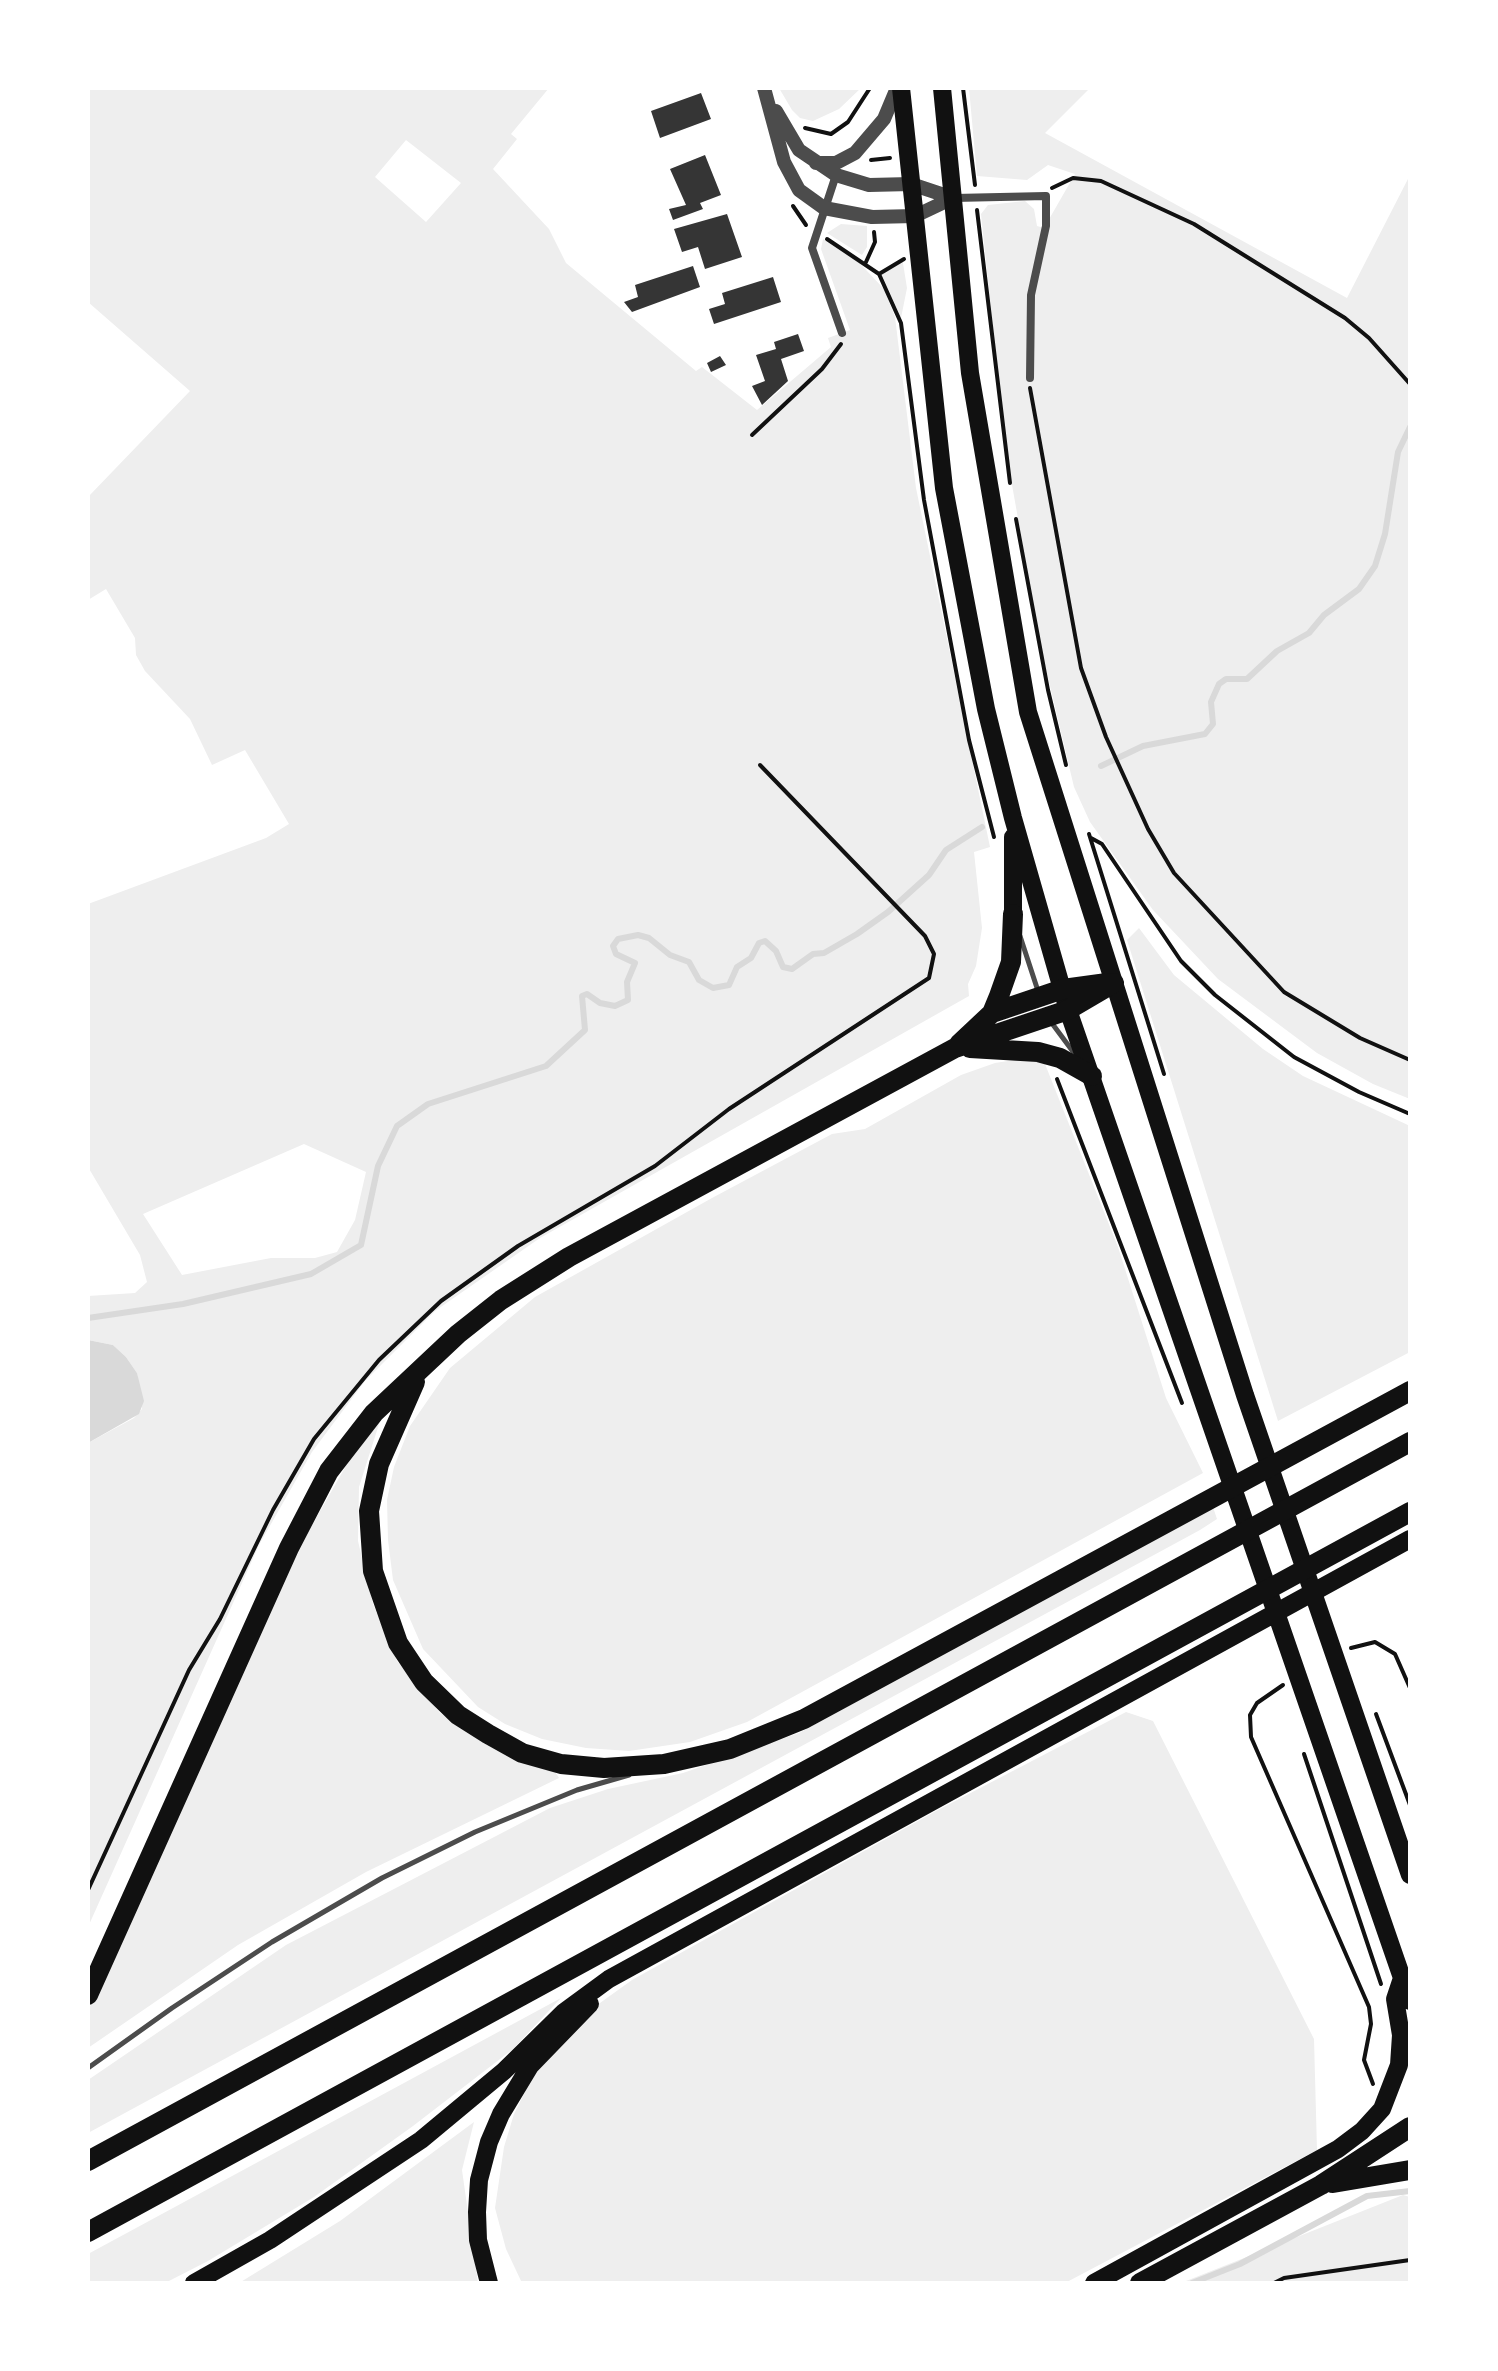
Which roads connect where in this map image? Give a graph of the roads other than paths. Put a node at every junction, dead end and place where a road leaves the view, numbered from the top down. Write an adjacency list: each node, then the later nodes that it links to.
1 (899, 88): 4 (street); 6 (highway)
2 (942, 88): 7 (highway)
3 (765, 93): 4 (street); 8 (street)
4 (814, 164): 5 (street)
5 (836, 175): 6 (street); 8 (street)
6 (911, 184): 7 (street); 9 (highway)
7 (953, 198): 9 (street); 11 (street); 14 (highway)
8 (824, 208): 9 (street); 10 (street)
9 (915, 216): 12 (highway)
10 (842, 333)
11 (1030, 378)
12 (1013, 818): 13 (highway); 15 (highway)
13 (1013, 914): 16 (lane); 18 (highway)
14 (1114, 983): 15 (highway); 17 (highway); 28 (highway)
15 (1063, 989): 16 (highway); 17 (highway)
16 (1039, 996): 18 (highway); 19 (lane)
17 (1068, 1010): 19 (highway); 21 (highway)
18 (992, 1013): 20 (highway)
19 (1047, 1017): 20 (highway); 21 (lane)
20 (955, 1048): 21 (highway); 22 (highway)
21 (1092, 1076): 30 (highway)
22 (420, 1372): 27 (highway); 31 (highway)
23 (1410, 1391): 27 (highway)
24 (1410, 1442): 35 (highway)
25 (1410, 1512): 38 (highway)
26 (1410, 1539): 29 (highway)
27 (664, 1764): 33 (lane)
28 (1410, 1875)
29 (634, 1965): 39 (highway); 40 (highway)
30 (1402, 1978): 32 (highway); 41 (highway)
31 (88, 1995)
32 (1410, 2001)
33 (88, 2068)
34 (1410, 2127): 37 (highway)
35 (88, 2161)
36 (1410, 2170): 37 (highway)
37 (1321, 2185): 42 (highway)
38 (88, 2232)
39 (194, 2283)
40 (489, 2283)
41 (1094, 2283)
42 (1140, 2283)

